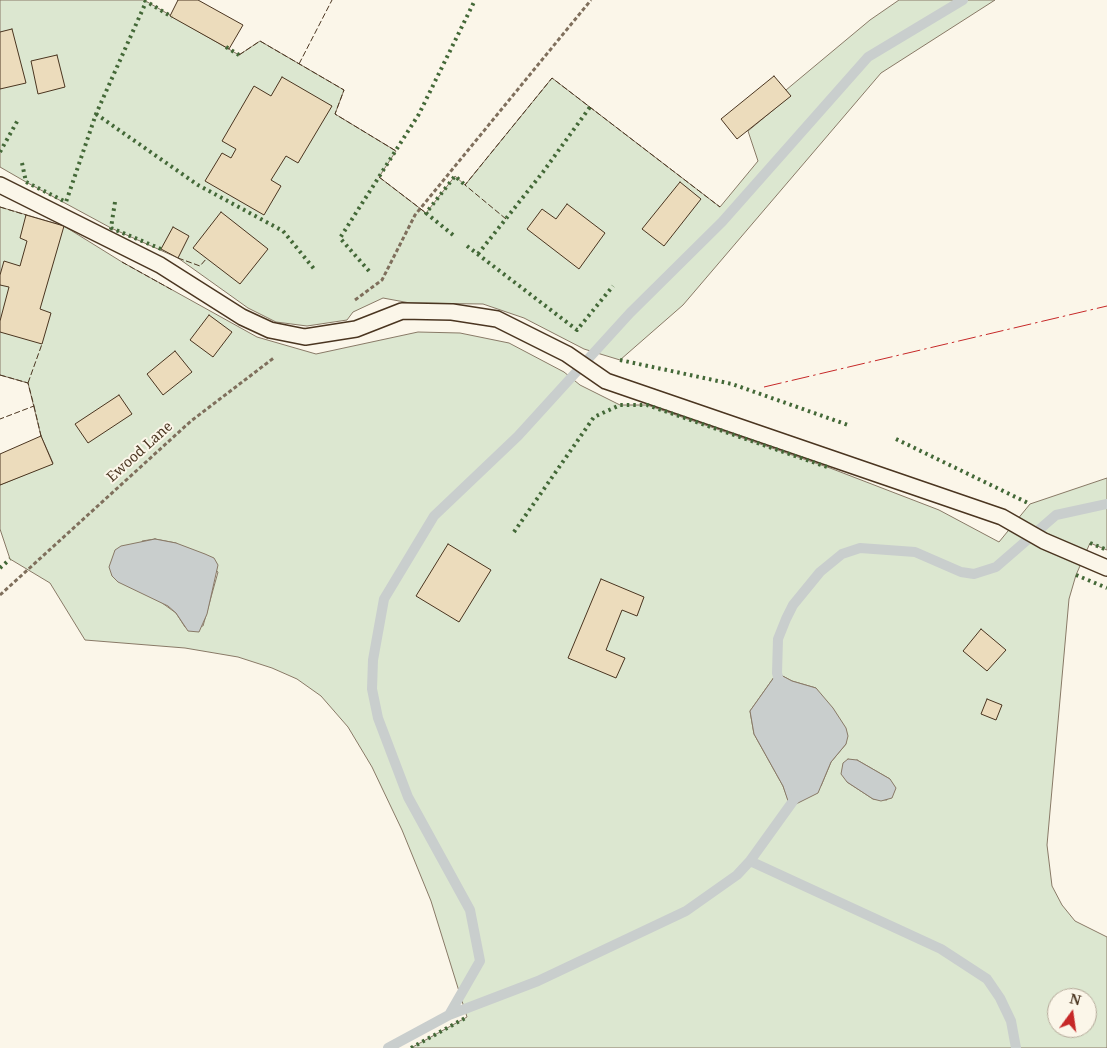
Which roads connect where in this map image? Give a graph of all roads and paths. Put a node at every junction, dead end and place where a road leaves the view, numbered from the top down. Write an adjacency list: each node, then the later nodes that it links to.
1 (591, 0): 3 (path)
2 (0, 184): 4 (lane)
3 (352, 302)
4 (305, 337): 5 (lane); 6 (path, Ewood Lane)
5 (1107, 568)
6 (0, 595)

